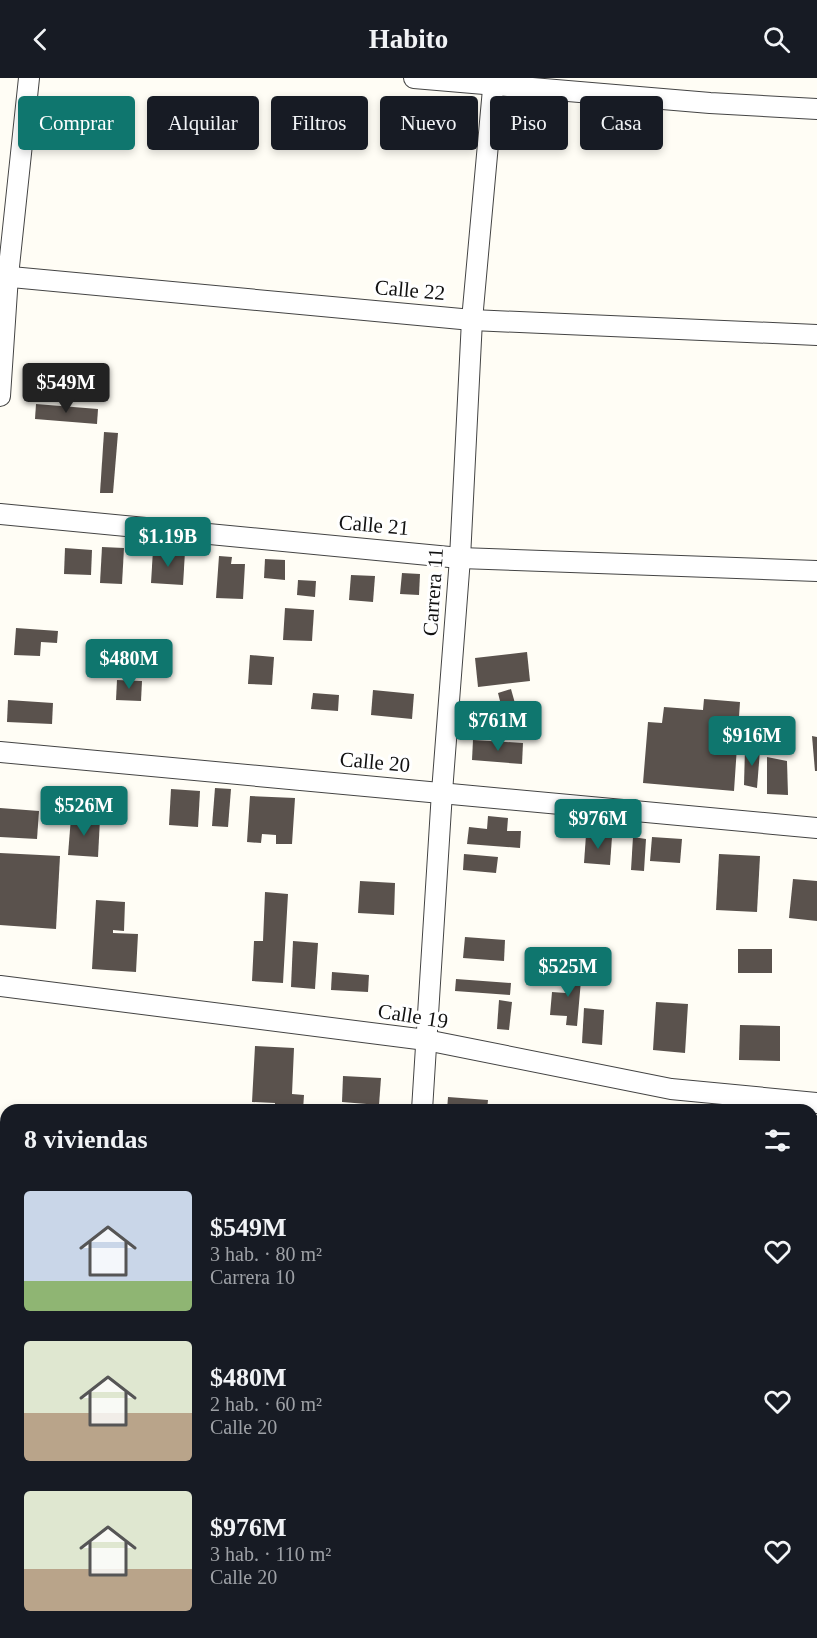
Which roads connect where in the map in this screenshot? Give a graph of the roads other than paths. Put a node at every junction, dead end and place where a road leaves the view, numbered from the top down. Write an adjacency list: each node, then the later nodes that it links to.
1 (29, 78): 5 (street)
2 (414, 78): 3 (street)
3 (494, 81): 4 (street); 6 (street, Carrera 11)
4 (817, 110)
5 (4, 276): 6 (street, Calle 22); 8 (street)
6 (472, 320): 7 (street, Calle 22); 10 (street, Carrera 11)
7 (817, 335)
8 (0, 396)
9 (0, 514): 10 (street, Calle 21)
10 (460, 558): 11 (street, Calle 21); 13 (street, Carrera 11)
11 (817, 571)
12 (0, 752): 13 (street, Calle 20)
13 (442, 792): 14 (street, Calle 20); 16 (street, Carrera 11)
14 (817, 828)
15 (0, 986): 16 (street, Calle 19)
16 (426, 1040): 17 (street, Calle 19); 18 (street, Carrera 11)
17 (817, 1102)
18 (422, 1104)

